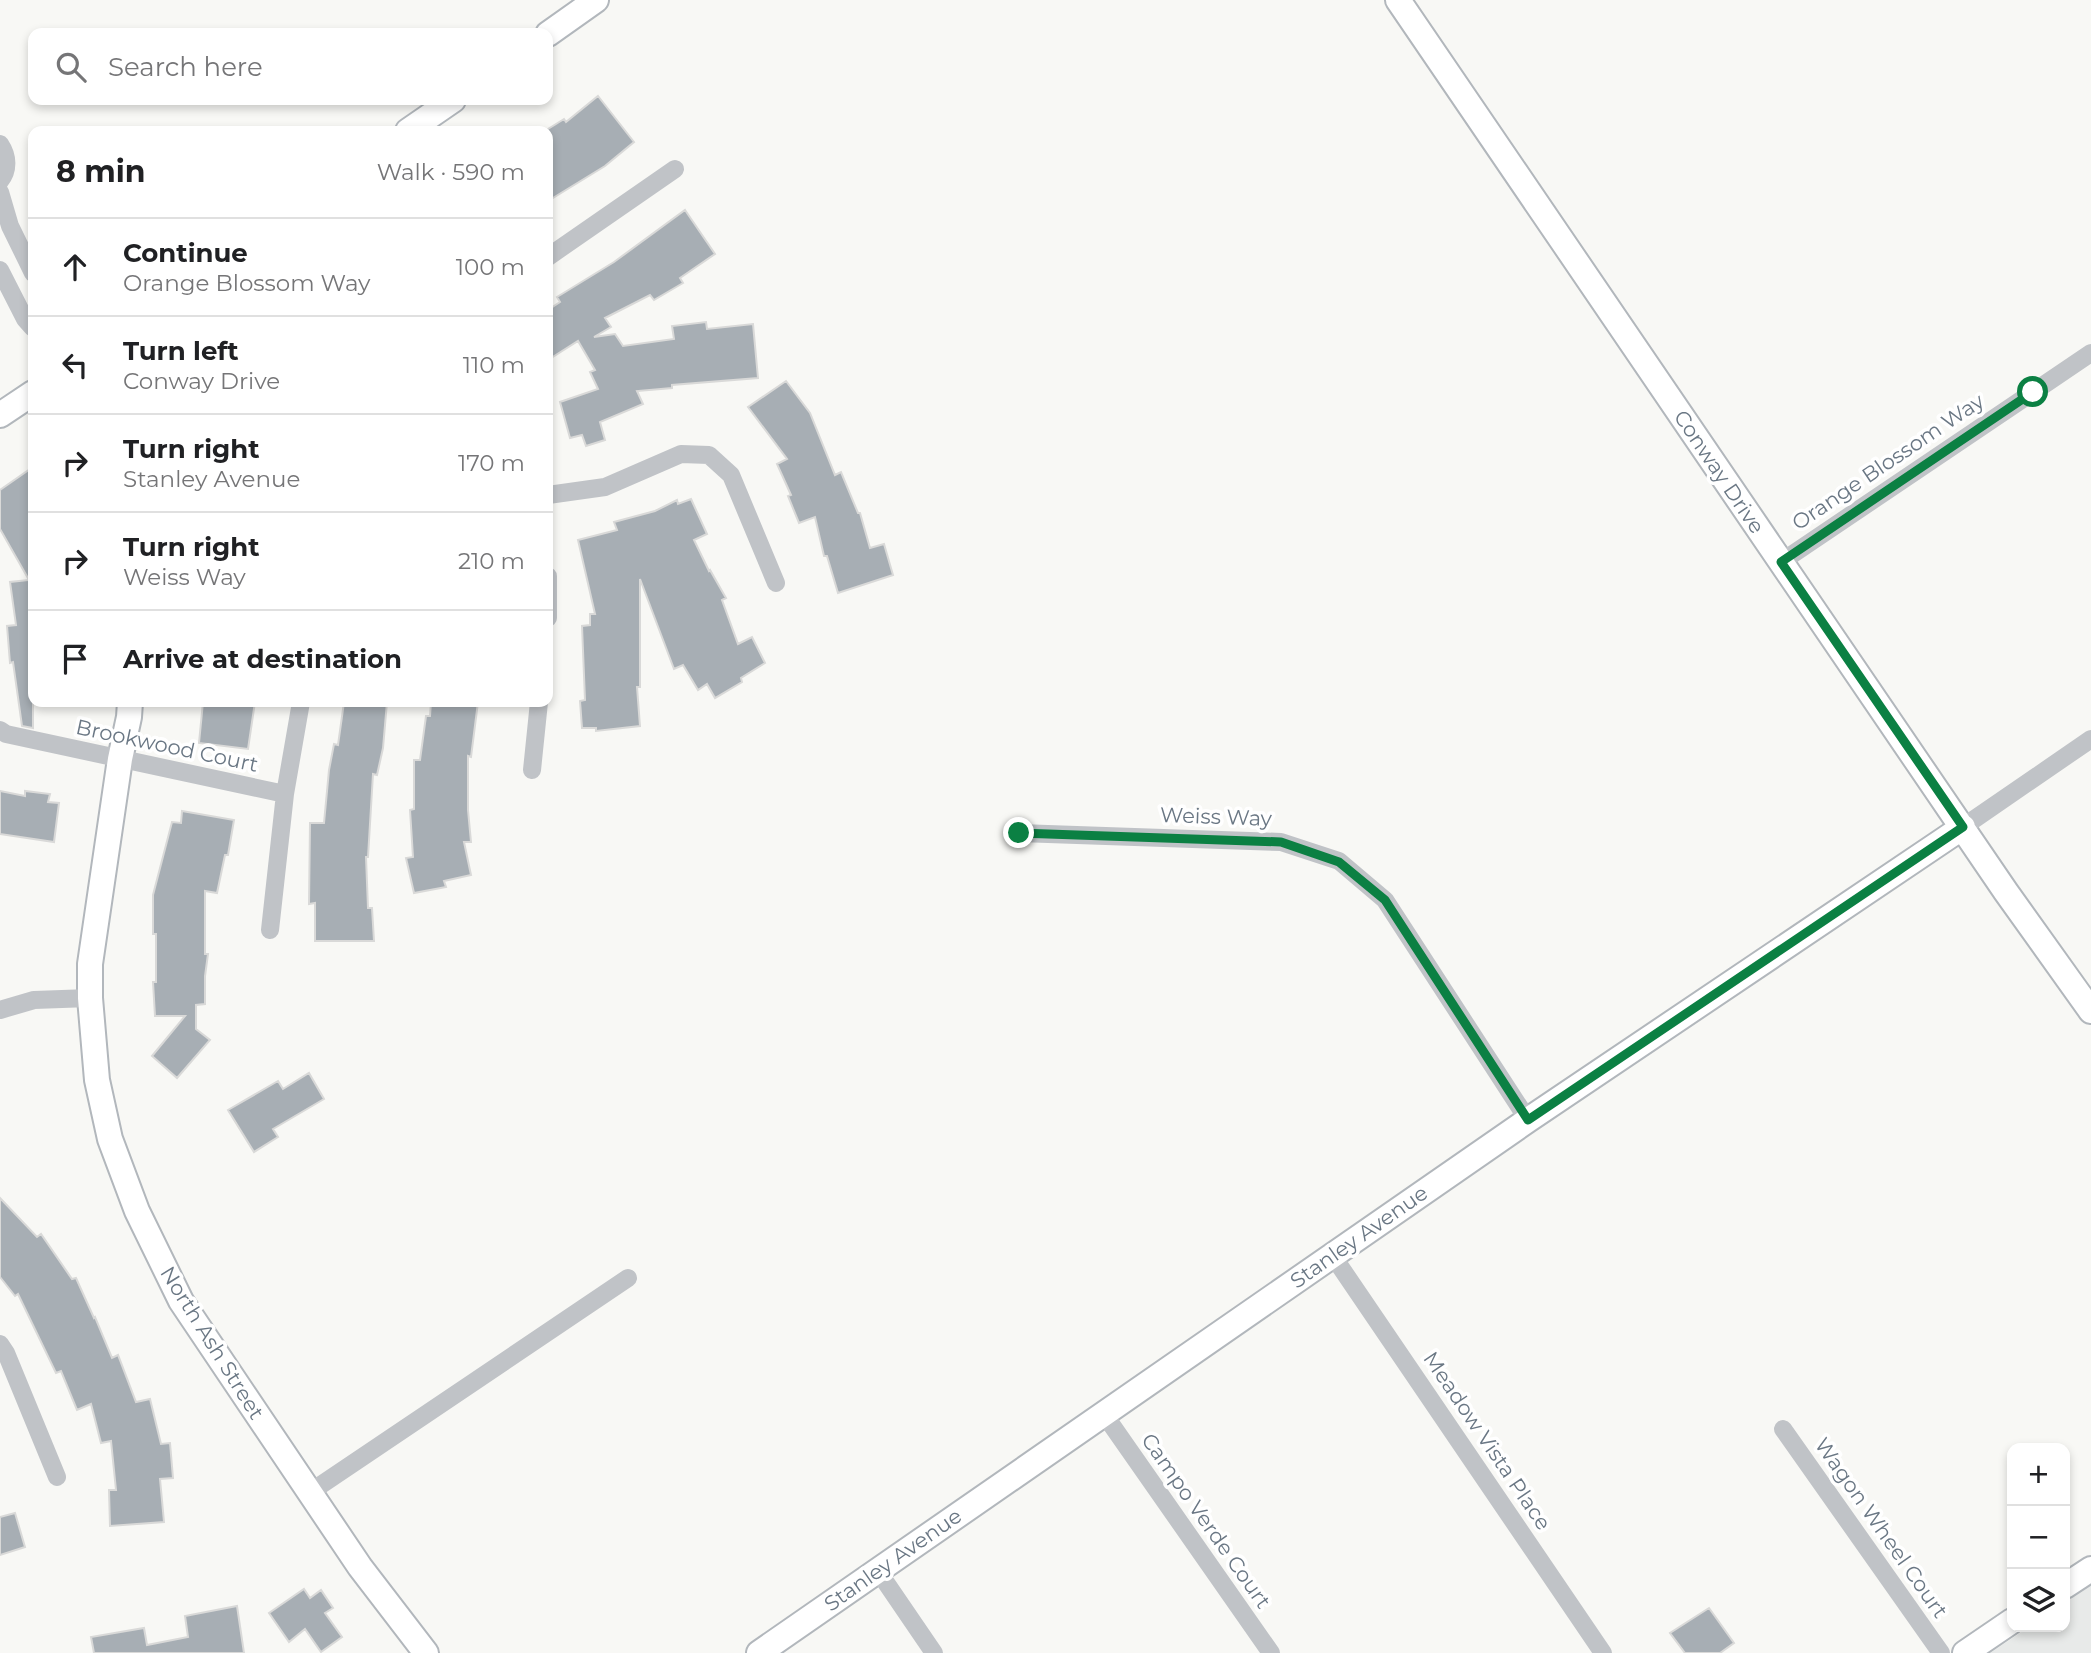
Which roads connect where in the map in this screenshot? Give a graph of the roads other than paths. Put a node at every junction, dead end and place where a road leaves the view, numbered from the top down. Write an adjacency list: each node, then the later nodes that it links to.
1 (596, 0): 3 (street)
2 (1398, 0): 18 (street, Conway Drive)
3 (553, 30)
4 (446, 105): 5 (street)
5 (415, 126)
6 (0, 144): 8 (street)
7 (675, 169): 10 (street)
8 (0, 181)
9 (0, 192): 11 (street)
10 (553, 254)
11 (28, 263)
12 (0, 270): 13 (street)
13 (28, 322)
14 (2091, 353): 18 (street, Orange Blossom Way)
15 (28, 396): 16 (street)
16 (0, 415)
17 (553, 494): 19 (street)
18 (1781, 562): 28 (street, Conway Drive)
19 (776, 583)
20 (130, 707): 25 (street, North Ash Street)
21 (300, 707): 27 (street)
22 (538, 707): 26 (street)
23 (0, 730): 25 (street, Brookwood Court)
24 (2091, 739): 28 (street)
25 (120, 759): 27 (street, Brookwood Court); 31 (street, North Ash Street)
26 (532, 770)
27 (285, 794): 30 (street)
28 (1963, 827): 33 (street, Conway Drive); 34 (street, Stanley Avenue)
29 (1019, 833): 34 (street, Weiss Way)
30 (270, 930)
31 (90, 998): 32 (street); 41 (street, North Ash Street)
32 (0, 1010)
33 (2091, 1011)
34 (1528, 1120): 35 (street, Stanley Avenue)
35 (1333, 1256): 38 (street, Stanley Avenue); 50 (street, Meadow Vista Place)
36 (628, 1278): 41 (street)
37 (0, 1345): 40 (street)
38 (1104, 1414): 43 (street, Stanley Avenue); 49 (street, Campo Verde Court)
39 (1783, 1429): 51 (street, Wagon Wheel Court)
40 (57, 1476)
41 (309, 1493): 46 (street, North Ash Street)
42 (2091, 1569): 44 (street)
43 (877, 1571): 47 (street, Stanley Avenue); 48 (street)
44 (2070, 1583)
45 (2007, 1624): 52 (street)
46 (426, 1653)
47 (759, 1653)
48 (934, 1653)
49 (1271, 1653)
50 (1603, 1653)
51 (1941, 1653)
52 (1965, 1653)

